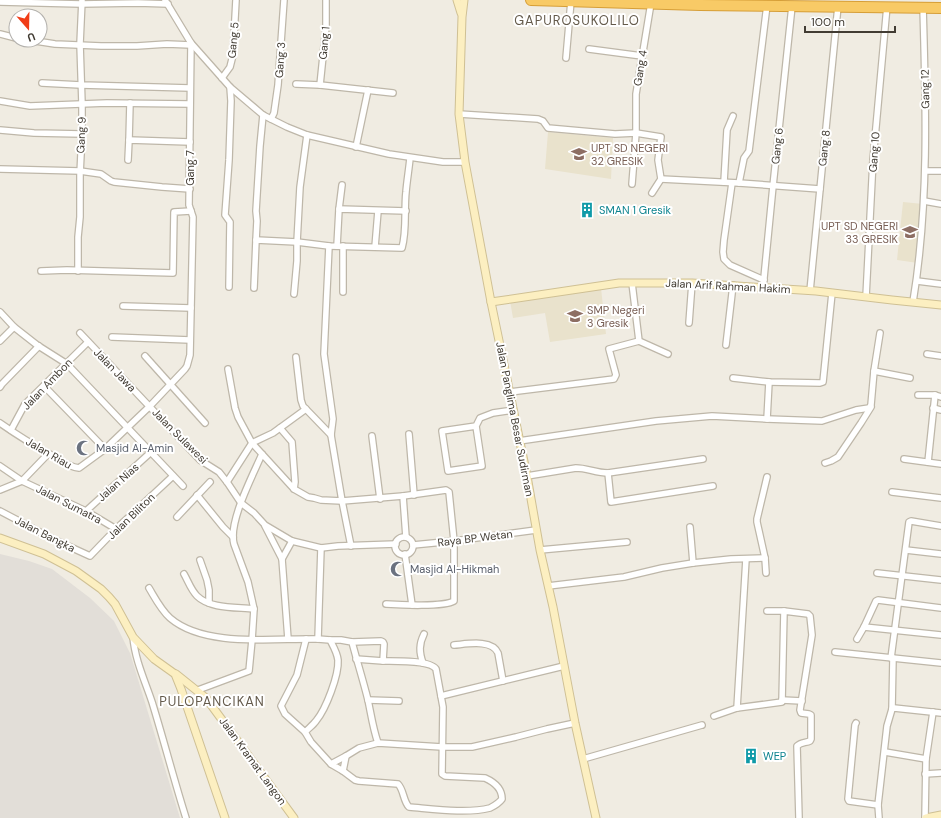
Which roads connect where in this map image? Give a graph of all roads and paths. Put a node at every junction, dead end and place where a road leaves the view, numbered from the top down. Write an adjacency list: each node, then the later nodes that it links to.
1 (236, 0): 25 (street, Gang 5)
2 (284, 0): 41 (street, Gang 3)
3 (326, 0): 29 (street, Gang 1)
4 (457, 0): 18 (main road, Jalan Panglima Besar Sudirman)
5 (464, 0): 18 (main road, Jalan Panglima Besar Sudirman)
6 (531, 0): 7 (highway)
7 (571, 1): 11 (highway); 24 (street)
8 (0, 2): 9 (street)
9 (81, 2): 10 (street); 20 (street, Gang 9)
10 (167, 2): 21 (street)
11 (651, 3): 12 (highway); 23 (street, Gang 4)
12 (767, 5): 13 (highway); 59 (street)
13 (792, 6): 14 (highway); 62 (street, Gang 6)
14 (838, 6): 15 (highway); 64 (street, Gang 8)
15 (887, 6): 16 (highway); 91 (street, Gang 10)
16 (923, 8): 17 (highway); 54 (street, Gang 12)
17 (941, 8)
18 (462, 17): 38 (main road, Jalan Panglima Besar Sudirman)
19 (48, 43): 20 (street)
20 (80, 44): 21 (street); 28 (street, Gang 9)
21 (191, 44): 25 (street); 31 (street, Gang 7)
22 (589, 49): 23 (street)
23 (642, 56): 43 (street, Gang 4)
24 (566, 58)
25 (222, 78): 30 (street)
26 (42, 83): 28 (street)
27 (296, 84): 29 (street)
28 (82, 85): 31 (street); 36 (street, Gang 9)
29 (320, 85): 32 (street)
30 (230, 87): 39 (street); 85 (street)
31 (190, 88): 37 (street, Gang 7)
32 (368, 90): 33 (street); 48 (street)
33 (393, 93)
34 (0, 101): 36 (street)
35 (130, 103): 36 (street); 37 (street); 46 (street)
36 (82, 104): 44 (street, Gang 9)
37 (190, 104): 47 (street, Gang 7)
38 (460, 114): 43 (street); 50 (main road, Jalan Panglima Besar Sudirman)
39 (263, 115): 41 (street); 72 (street)
40 (733, 116): 57 (street)
41 (271, 119): 45 (street)
42 (0, 130): 44 (street)
43 (636, 133): 56 (street); 60 (street, Gang 4)
44 (82, 134): 53 (street, Gang 9)
45 (307, 134): 48 (street); 73 (street)
46 (129, 140): 47 (street); 51 (street)
47 (190, 142): 63 (street, Gang 7)
48 (356, 147): 49 (street)
49 (410, 158): 50 (street); 71 (street)
50 (464, 158): 92 (main road, Jalan Panglima Besar Sudirman)
51 (128, 160)
52 (0, 169): 53 (street)
53 (80, 171): 63 (street); 78 (street, Gang 9)
54 (925, 171): 55 (street); 66 (street, Gang 12)
55 (941, 171)
56 (661, 179): 57 (street); 65 (street)
57 (724, 182): 58 (street)
58 (732, 183): 59 (street); 82 (street)
59 (739, 183): 62 (street)
60 (632, 184)
61 (342, 185): 68 (street)
62 (773, 186): 64 (street); 82 (street, Gang 6)
63 (190, 188): 69 (street, Gang 7)
64 (820, 189): 87 (street, Gang 8)
65 (652, 193)
66 (924, 201): 67 (street); 79 (street, Gang 12)
67 (941, 204)
68 (339, 209): 70 (street); 75 (street)
69 (191, 211): 78 (street); 96 (street, Gang 7)
70 (378, 211): 71 (street); 76 (street)
71 (406, 211): 76 (street)
72 (256, 240): 73 (street); 86 (street)
73 (297, 242): 74 (street); 90 (street)
74 (329, 246): 75 (street); 141 (street)
75 (340, 246): 76 (street); 88 (street)
76 (375, 247)
77 (41, 271): 78 (street)
78 (78, 271)
79 (917, 280): 83 (street); 93 (street, Gang 12)
80 (632, 283): 81 (main road, Jalan Arif Rahman Hakim); 92 (main road, Jalan Arif Rahman Hakim); 105 (street)
81 (692, 283): 84 (main road, Jalan Arif Rahman Hakim); 98 (street)
82 (763, 284): 84 (main road, Jalan Arif Rahman Hakim); 87 (main road, Jalan Arif Rahman Hakim)
83 (941, 284)
84 (733, 285): 107 (street)
85 (229, 287)
86 (254, 288)
87 (810, 291): 89 (main road, Jalan Arif Rahman Hakim)
88 (344, 292)
89 (832, 293): 91 (main road, Jalan Arif Rahman Hakim); 120 (street)
90 (294, 294)
91 (866, 297): 93 (main road, Jalan Arif Rahman Hakim)
92 (491, 302): 124 (main road, Jalan Panglima Besar Sudirman)
93 (913, 302): 94 (main road, Jalan Arif Rahman Hakim)
94 (941, 305)
95 (123, 306): 96 (street)
96 (191, 308): 104 (street, Gang 7)
97 (0, 312): 99 (street)
98 (689, 323)
99 (14, 327): 103 (street); 108 (street)
100 (80, 333): 106 (street, Jalan Jawa)
101 (880, 333): 117 (street)
102 (112, 337): 104 (street)
103 (0, 341)
104 (190, 341): 111 (street, Gang 7)
105 (639, 341): 109 (street); 124 (street)
106 (88, 342): 115 (street, Jalan Ambon); 127 (street, Jalan Jawa)
107 (726, 345)
108 (39, 346): 115 (street); 123 (street)
109 (668, 354)
110 (926, 354): 113 (street)
111 (190, 355): 121 (street, Jalan Riau)
112 (145, 356): 121 (street)
113 (941, 356)
114 (296, 357): 130 (street)
115 (67, 364): 122 (street, Jalan Ambon); 137 (street)
116 (228, 369): 144 (street)
117 (874, 371): 119 (street); 128 (street)
118 (733, 378): 120 (street)
119 (910, 378)
120 (769, 382): 133 (street)
121 (171, 384): 127 (street, Jalan Riau); 135 (street)
122 (44, 386): 139 (street, Jalan Ambon); 145 (street)
123 (0, 387)
124 (510, 392): 131 (main road, Jalan Panglima Besar Sudirman)
125 (918, 395): 126 (street)
126 (938, 396): 129 (street)
127 (150, 406): 137 (street, Jalan Riau); 161 (street, Jalan Sulawesi)
128 (871, 407): 133 (street); 151 (street)
129 (933, 408): 132 (street); 152 (street)
130 (306, 409): 138 (street); 141 (street)
131 (513, 410): 136 (street); 143 (main road, Jalan Panglima Besar Sudirman)
132 (941, 410)
133 (767, 419): 143 (street)
134 (0, 422): 139 (street, Jalan Riau)
135 (205, 423)
136 (476, 426): 136 (street)
137 (127, 428): 145 (street, Jalan Riau); 146 (street)
138 (280, 428): 144 (street); 164 (street)
139 (11, 430): 147 (street, Jalan Riau)
140 (409, 434): 167 (street)
141 (331, 435): 172 (street)
142 (372, 436): 171 (street)
143 (519, 440): 157 (main road, Jalan Panglima Besar Sudirman)
144 (252, 443): 148 (street); 161 (street)
145 (105, 449): 147 (street, Jalan Riau)
146 (150, 453): 156 (street); 175 (street, Jalan Nias)
147 (48, 454): 159 (street)
148 (262, 454): 164 (street); 173 (street)
149 (703, 459): 155 (street)
150 (904, 459): 152 (street)
151 (825, 462)
152 (928, 462): 153 (street)
153 (941, 464)
154 (0, 466): 159 (street, Jalan Sumatra)
155 (608, 473): 157 (street); 163 (street)
156 (173, 476): 162 (street); 180 (street, Jalan Biliton)
157 (526, 476): 181 (main road, Jalan Panglima Besar Sudirman)
158 (767, 477): 197 (street)
159 (22, 481): 165 (street); 175 (street, Jalan Sumatra)
160 (210, 482): 168 (street)
161 (227, 482): 173 (street)
162 (182, 486)
163 (713, 486)
164 (294, 489): 172 (street)
165 (0, 490)
166 (892, 492): 170 (street)
167 (414, 495): 169 (street); 186 (street)
168 (197, 496): 176 (street); 182 (street)
169 (403, 496): 171 (street); 183 (street)
170 (941, 498)
171 (380, 499): 172 (street)
172 (342, 501): 190 (street)
173 (241, 503): 177 (street); 182 (street)
174 (0, 511): 196 (street, Jalan Bangka)
175 (86, 511): 180 (street, Jalan Sumatra)
176 (177, 517)
177 (265, 525): 185 (street); 198 (street)
178 (941, 526): 193 (street)
179 (690, 527): 201 (street)
180 (116, 529): 196 (street, Jalan Biliton)
181 (536, 530): 186 (street, Raya BP Wetan); 192 (main road, Jalan Panglima Besar Sudirman)
182 (233, 537): 214 (street)
183 (406, 537): 188 (street); 189 (street)
184 (0, 538): 221 (main road, Jalan Kramat Langon)
185 (292, 541): 191 (street); 198 (street)
186 (454, 541): 189 (street, Raya BP Wetan); 212 (street)
187 (627, 542): 192 (street)
188 (396, 544): 190 (street); 194 (street)
189 (413, 545): 194 (street)
190 (351, 546): 191 (street)
191 (321, 548): 224 (street)
192 (540, 550): 207 (main road, Jalan Panglima Besar Sudirman)
193 (906, 550): 195 (street); 205 (street)
194 (405, 554): 212 (street)
195 (941, 554)
196 (90, 556)
197 (765, 558): 199 (street); 204 (street)
198 (282, 559): 222 (street)
199 (746, 559): 201 (street); 245 (street)
200 (200, 560): 210 (street)
201 (693, 563): 207 (street)
202 (877, 573): 205 (street)
203 (184, 574): 210 (street)
204 (766, 574)
205 (903, 576): 206 (street); 209 (street)
206 (941, 580)
207 (548, 586): 236 (main road, Jalan Panglima Besar Sudirman)
208 (149, 588): 226 (street)
209 (899, 603): 213 (street); 217 (street); 218 (street)
210 (209, 604): 214 (street)
211 (386, 604): 212 (street)
212 (412, 605)
213 (941, 608)
214 (254, 609): 226 (street)
215 (784, 610): 216 (street); 242 (street); 244 (street)
216 (767, 611)
217 (864, 627): 218 (street); 225 (street)
218 (895, 630): 220 (street); 231 (street)
219 (424, 634): 234 (street)
220 (941, 635)
221 (132, 637): 237 (main road, Jalan Kramat Langon); 266 (street)
222 (288, 639): 223 (street); 226 (street)
223 (306, 639): 224 (street); 253 (street)
224 (318, 639): 227 (street)
225 (857, 639)
226 (252, 640): 239 (street)
227 (330, 640): 228 (street); 253 (street)
228 (352, 642): 232 (street); 233 (street)
229 (454, 645): 238 (street)
230 (835, 652): 231 (street)
231 (892, 658): 235 (street); 246 (street)
232 (356, 659): 233 (street); 241 (street)
233 (383, 661): 234 (street)
234 (423, 662): 240 (street)
235 (941, 663)
236 (564, 666): 238 (street); 250 (main road, Jalan Panglima Besar Sudirman)
237 (175, 674): 239 (main road, Jalan Kramat Langon); 267 (main road)
238 (502, 681): 240 (street)
239 (198, 690): 268 (main road, Jalan Kramat Langon)
240 (441, 696): 255 (street)
241 (368, 700): 243 (street); 254 (street)
242 (782, 700): 244 (street); 245 (street)
243 (399, 701)
244 (802, 702): 270 (street)
245 (737, 708): 249 (street)
246 (892, 709): 247 (street); 256 (street)
247 (933, 712): 248 (street); 259 (street)
248 (941, 713)
249 (714, 716)
250 (575, 723): 255 (street); 258 (main road, Jalan Panglima Besar Sudirman)
251 (856, 723): 264 (street)
252 (702, 725): 258 (street)
253 (305, 732): 260 (street)
254 (378, 743): 255 (street); 257 (street)
255 (442, 747): 261 (street)
256 (885, 752): 259 (street); 264 (street)
257 (346, 756): 260 (street); 261 (street)
258 (582, 759): 269 (main road, Jalan Panglima Besar Sudirman)
259 (926, 759): 263 (street)
260 (331, 764): 261 (street)
261 (343, 771)
262 (941, 773): 263 (street)
263 (926, 774): 272 (street)
264 (878, 805): 271 (street)
265 (941, 814): 272 (main road)
266 (186, 818)
267 (225, 818)
268 (294, 818)
269 (596, 818)
270 (799, 818)
271 (878, 818)
272 (925, 818)

